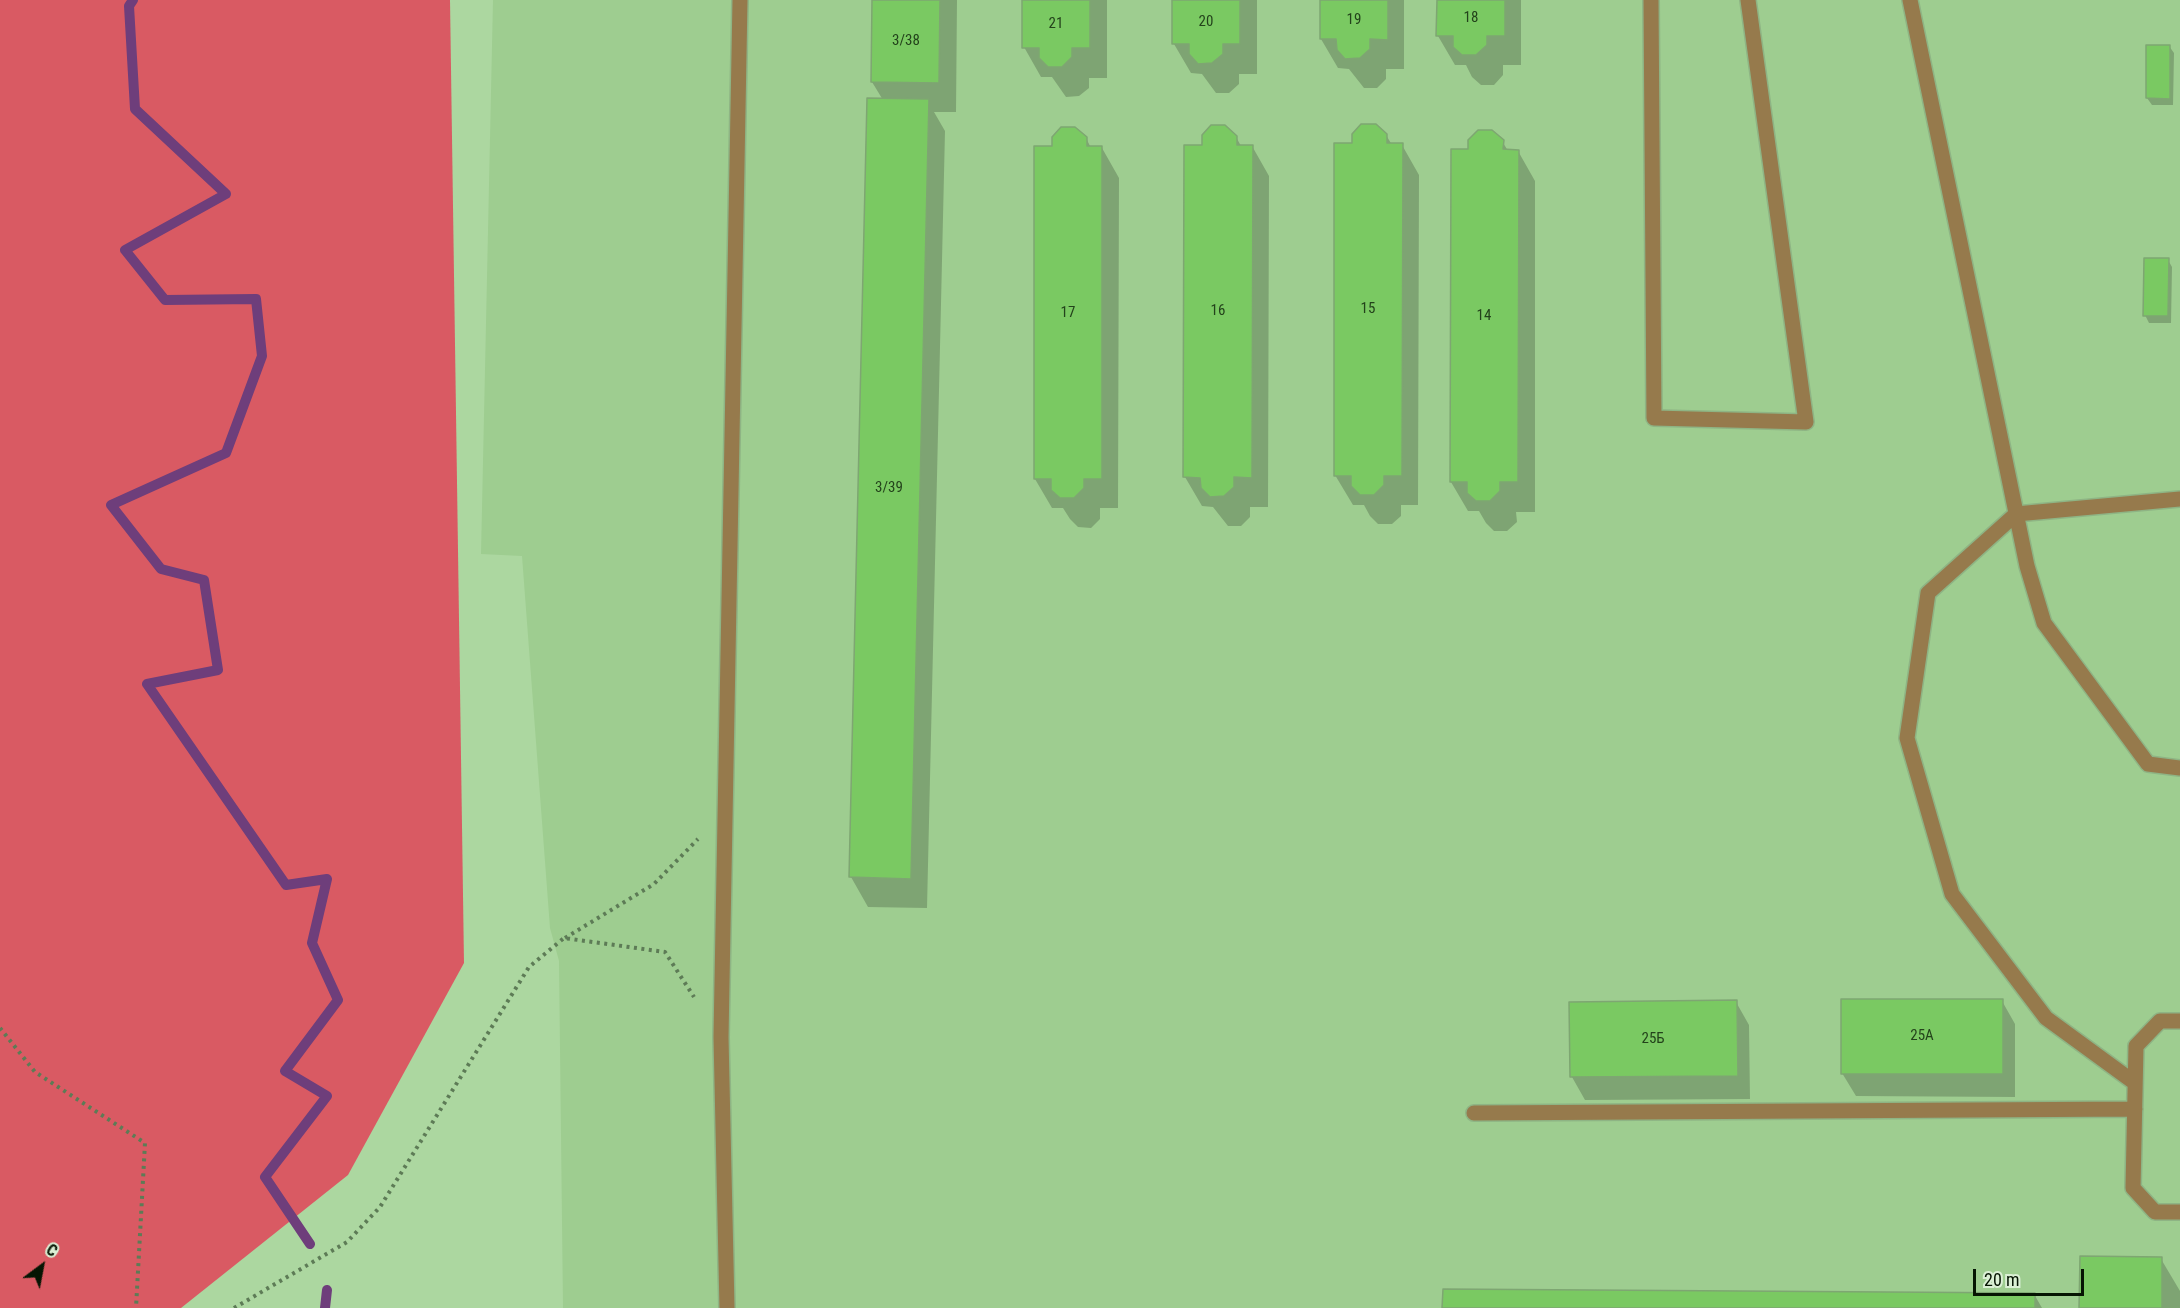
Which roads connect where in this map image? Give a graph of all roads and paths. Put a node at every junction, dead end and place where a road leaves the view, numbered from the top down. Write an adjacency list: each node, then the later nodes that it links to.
1 (740, 0): 8 (lane)
2 (1651, 0): 3 (lane)
3 (1748, 0)
4 (1910, 0): 6 (lane)
5 (2180, 499): 6 (lane)
6 (2016, 514): 7 (lane); 13 (lane)
7 (2180, 768)
8 (725, 812): 9 (path); 19 (lane)
9 (564, 938): 10 (path); 18 (path)
10 (696, 1000)
11 (2180, 1021): 13 (lane)
12 (0, 1028): 17 (path)
13 (2135, 1083): 14 (lane)
14 (2135, 1109): 15 (lane); 16 (lane)
15 (1474, 1113)
16 (2180, 1212)
17 (136, 1308)
18 (234, 1308)
19 (727, 1308)

